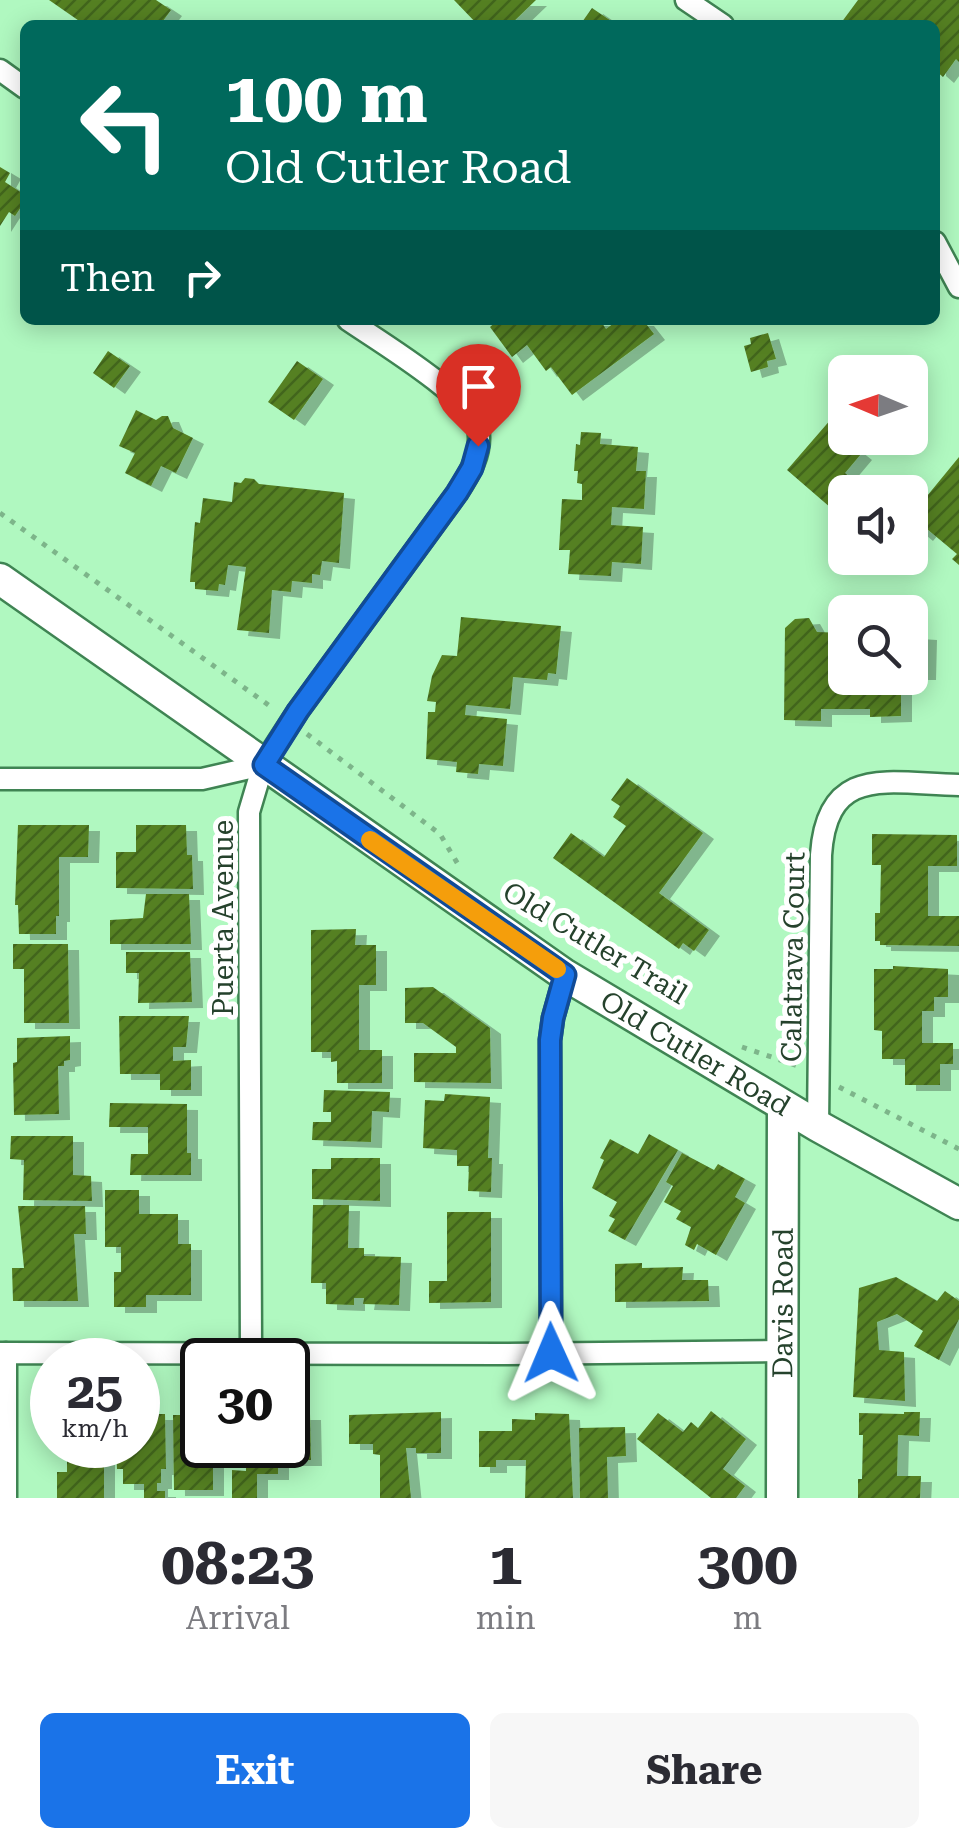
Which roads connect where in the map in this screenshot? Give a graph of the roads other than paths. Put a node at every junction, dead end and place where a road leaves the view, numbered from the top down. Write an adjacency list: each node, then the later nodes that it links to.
1 (686, 0): 2 (street)
2 (716, 20)
3 (940, 251): 4 (street)
4 (959, 287)
5 (355, 325): 7 (street, Puerta Avenue)
6 (0, 579): 7 (main road, Old Cutler Road)
7 (264, 765): 8 (street); 10 (main road, Old Cutler Road); 14 (street, Puerta Avenue)
8 (0, 779)
9 (959, 784): 12 (street, Calatrava Court)
10 (565, 975): 11 (main road, Old Cutler Road); 19 (street)
11 (783, 1106): 12 (main road, Old Cutler Road); 15 (main road, Davis Road)
12 (818, 1126): 13 (main road, Old Cutler Road)
13 (959, 1204)
14 (251, 1338)
15 (782, 1351): 19 (street); 21 (main road, Davis Road)
16 (180, 1352): 18 (street)
17 (310, 1352): 19 (street)
18 (3, 1353): 20 (street)
19 (551, 1353)
20 (6, 1498)
21 (782, 1498)

